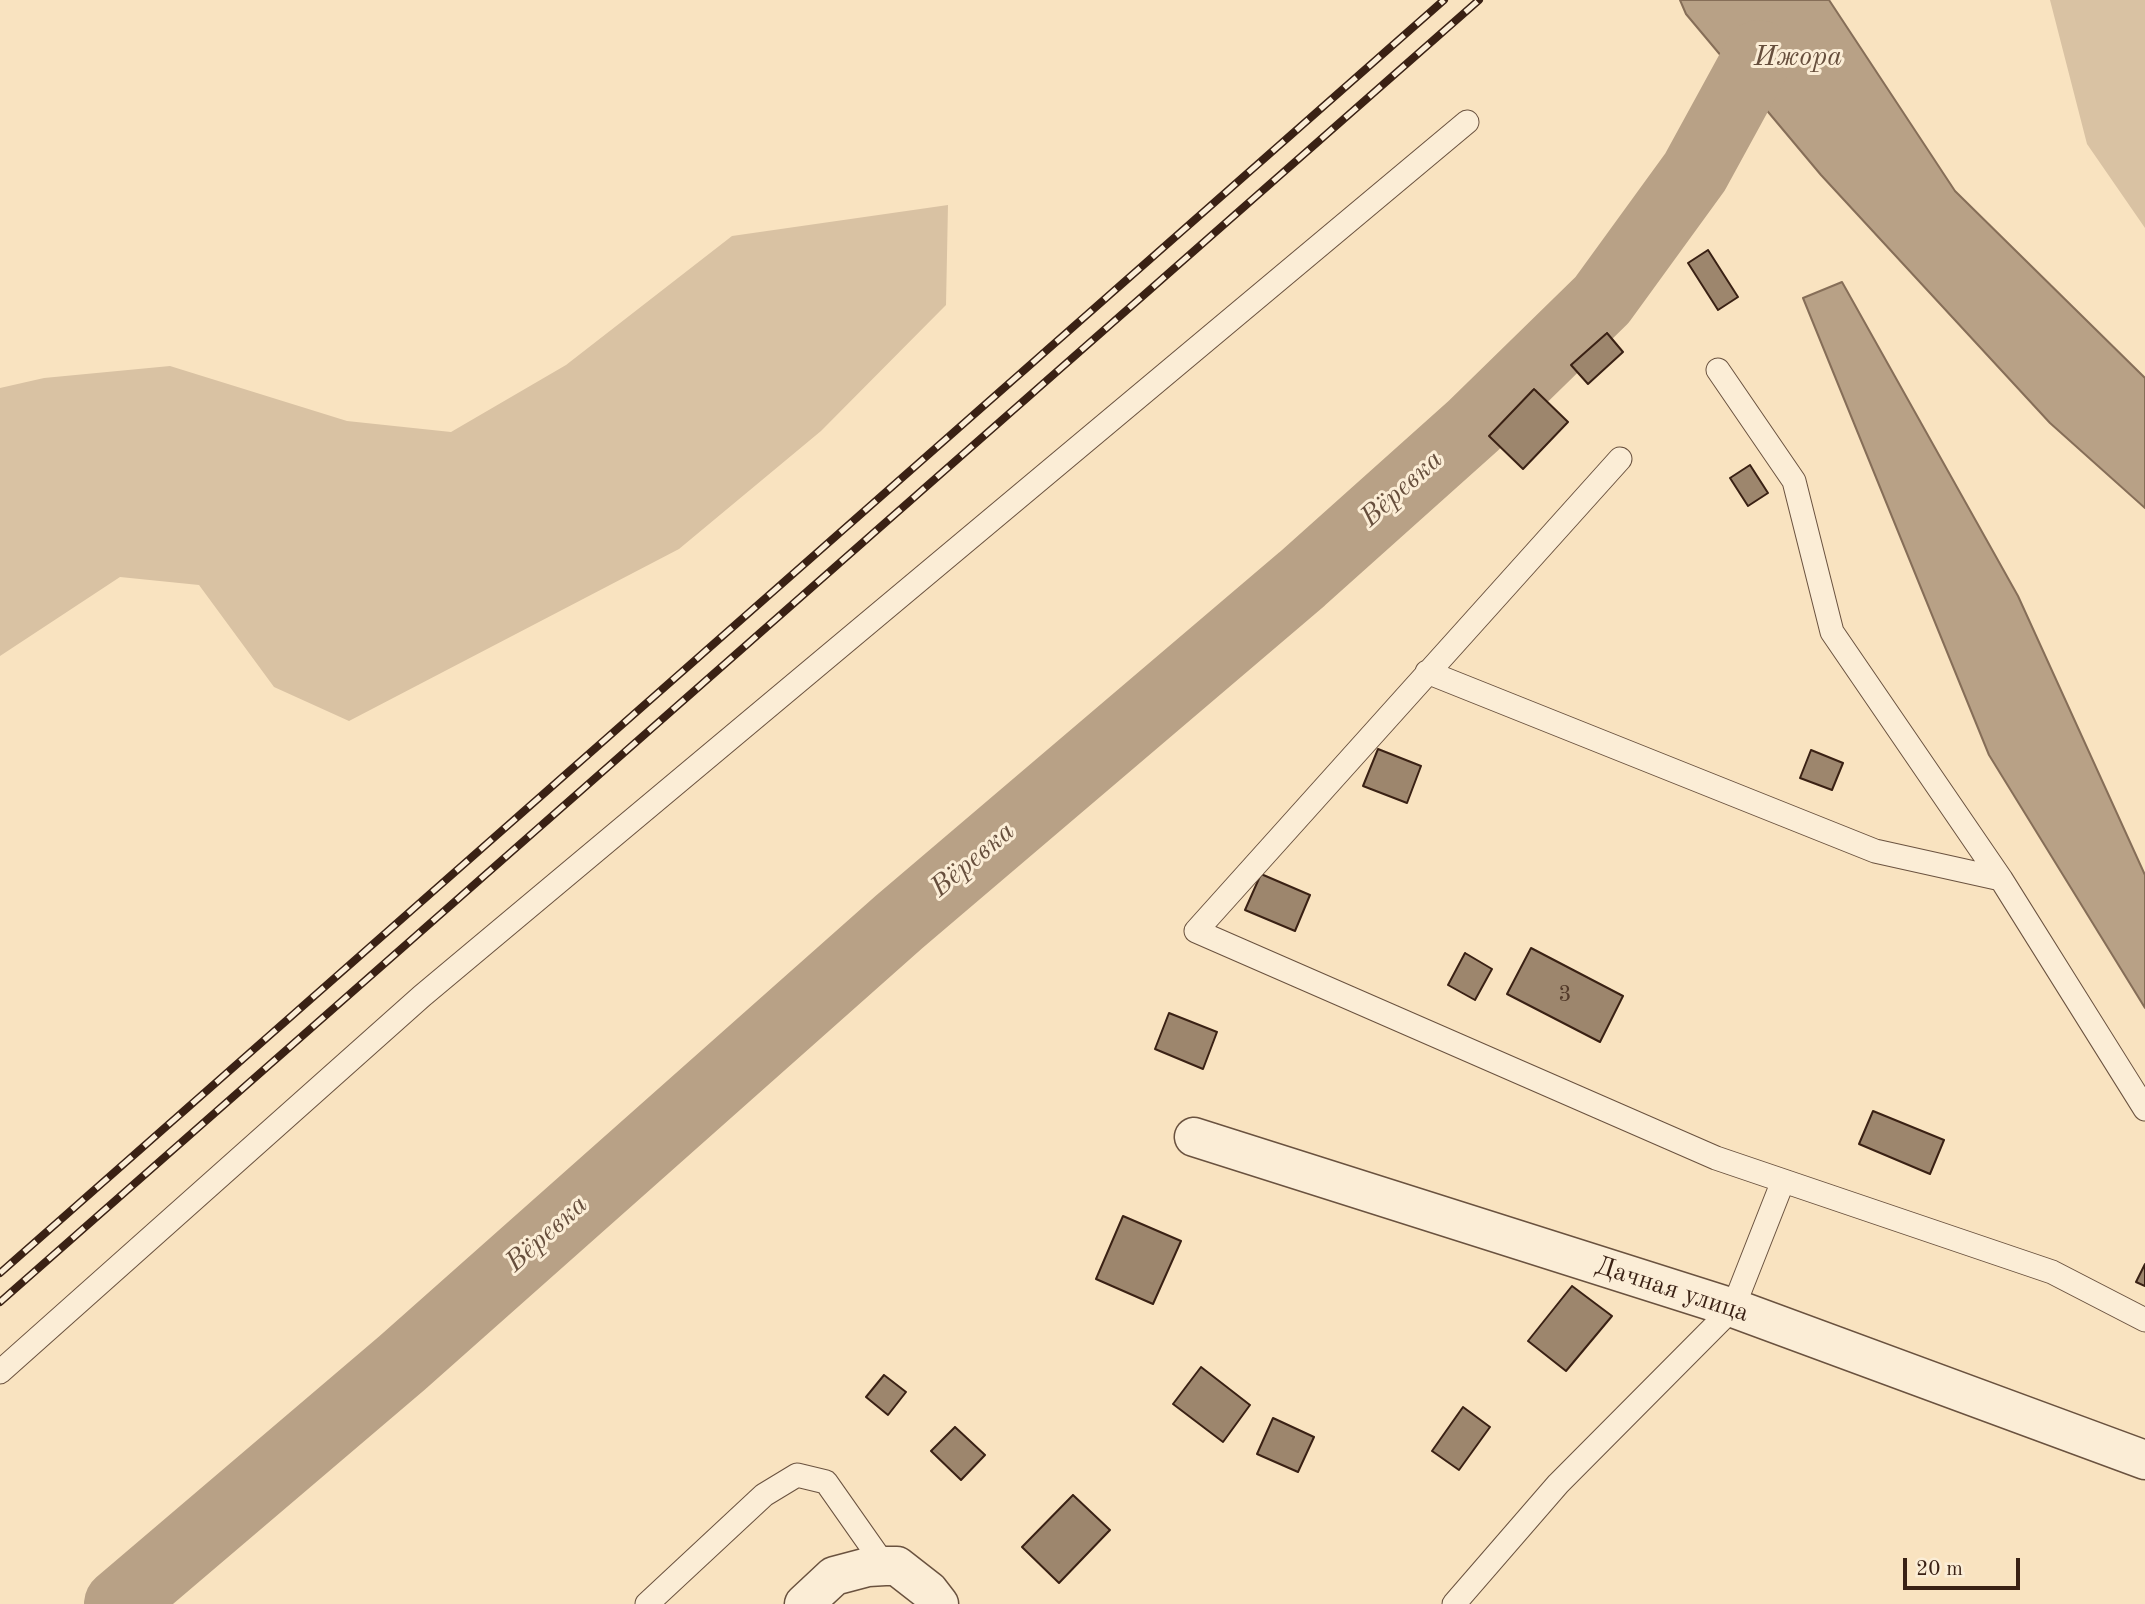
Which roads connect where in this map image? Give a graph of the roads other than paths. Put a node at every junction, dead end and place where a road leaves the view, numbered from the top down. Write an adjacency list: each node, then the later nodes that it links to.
1 (1467, 122): 11 (lane)
2 (1718, 370): 5 (lane)
3 (1620, 459): 4 (lane)
4 (1427, 672): 5 (lane); 8 (lane)
5 (2001, 879): 6 (lane)
6 (2145, 1109)
7 (1194, 1138): 9 (street, Дачная улица)
8 (1783, 1181): 9 (lane); 10 (lane)
9 (1733, 1308): 12 (street, Дачная улица); 17 (lane)
10 (2145, 1320)
11 (0, 1372)
12 (2145, 1460)
13 (885, 1566): 14 (lane); 15 (street); 16 (street)
14 (647, 1604)
15 (804, 1604)
16 (939, 1604)
17 (1454, 1604)

